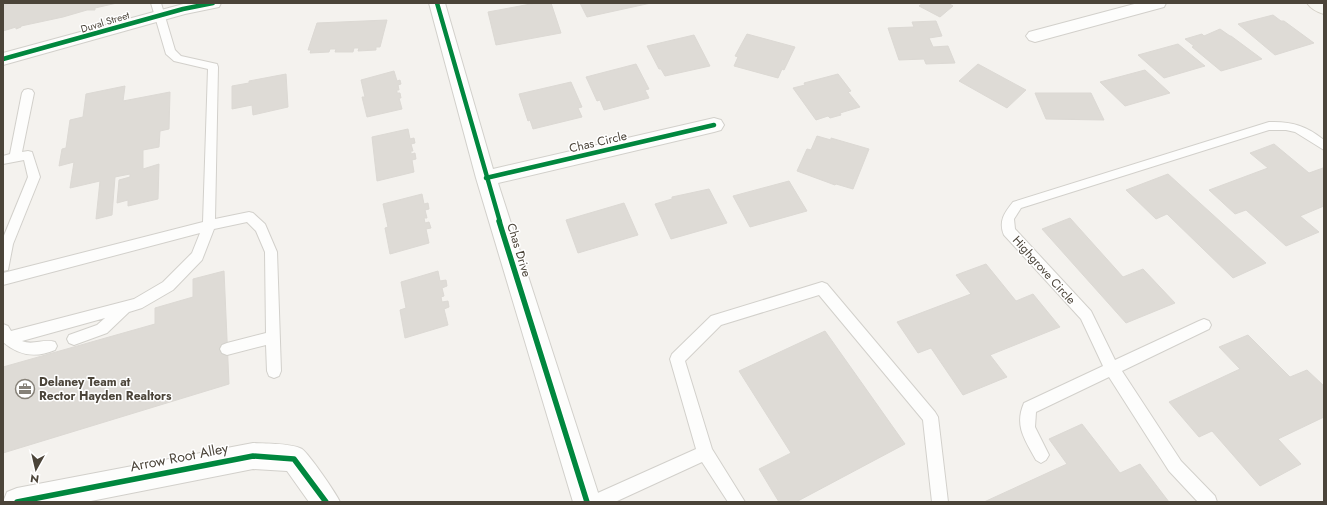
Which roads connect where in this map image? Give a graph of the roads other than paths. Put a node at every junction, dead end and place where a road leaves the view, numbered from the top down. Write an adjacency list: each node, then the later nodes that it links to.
1 (213, 3): 5 (street, Duval Street)
2 (437, 3): 13 (street, Chas Drive)
3 (1158, 3): 7 (street)
4 (1315, 3): 6 (street)
5 (158, 9): 8 (street, Duval Street); 14 (lane)
6 (1324, 9)
7 (1035, 36)
8 (3, 59)
9 (28, 93): 12 (lane)
10 (714, 125): 13 (street, Chas Circle)
11 (1324, 146): 24 (lane, Highgrove Circle)
12 (9, 159): 15 (lane)
13 (486, 178): 30 (street, Chas Drive)
14 (209, 225): 16 (lane); 17 (lane); 20 (lane)
15 (3, 266)
16 (3, 279)
17 (125, 307): 19 (lane); 21 (lane)
18 (1204, 325): 24 (lane)
19 (5, 334): 22 (lane)
20 (273, 337): 23 (lane); 25 (lane)
21 (74, 339)
22 (50, 346)
23 (228, 349)
24 (1112, 368): 27 (lane); 34 (lane, Highgrove Circle)
25 (274, 371)
26 (705, 453): 31 (lane); 32 (lane); 33 (lane)
27 (1041, 455)
28 (17, 502): 29 (street, Arrow Root Alley)
29 (326, 502)
30 (587, 502)
31 (597, 502)
32 (737, 502)
33 (940, 502)
34 (1209, 502)

